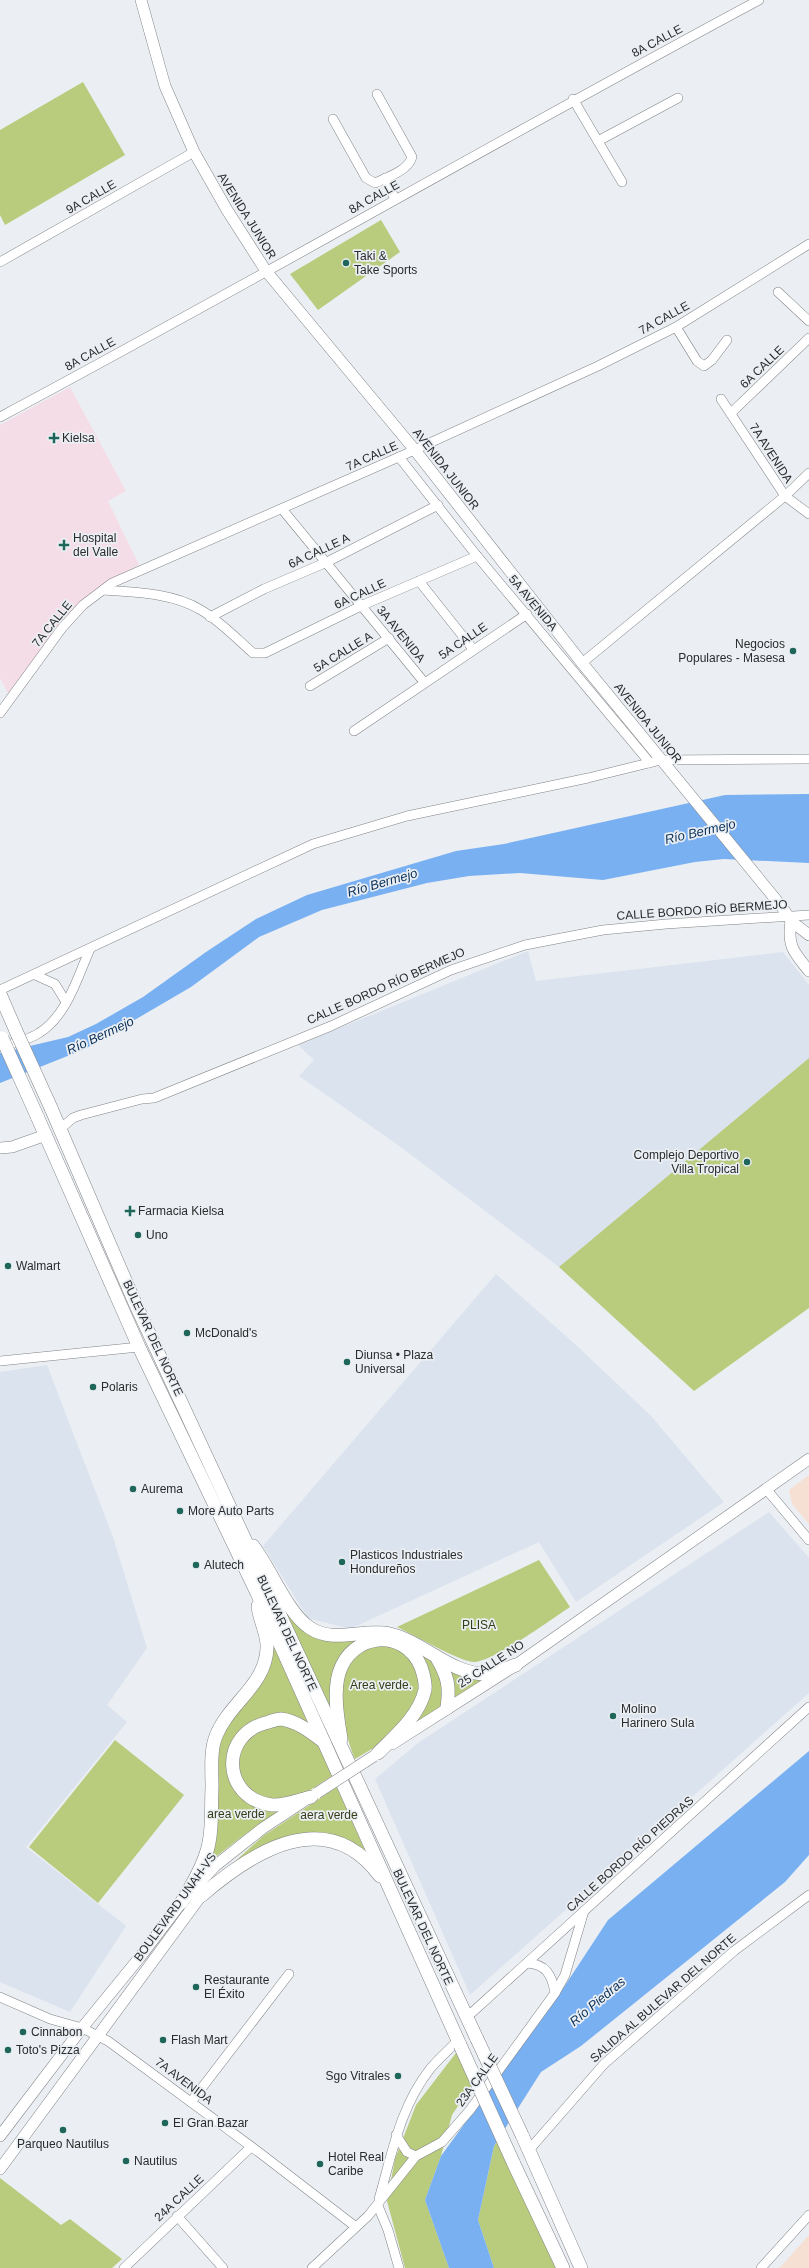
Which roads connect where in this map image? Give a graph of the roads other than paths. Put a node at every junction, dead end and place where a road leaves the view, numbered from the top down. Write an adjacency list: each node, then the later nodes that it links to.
1 (141, 0): 8 (main road, AVENIDA JUNIOR)
2 (759, 0): 5 (street, 8A CALLE)
3 (377, 94): 9 (street)
4 (678, 98): 7 (street)
5 (573, 99): 7 (street); 11 (street, 8A CALLE)
6 (333, 120): 9 (street)
7 (598, 141): 10 (street)
8 (194, 152): 13 (street, 9A CALLE); 14 (main road, AVENIDA JUNIOR)
9 (385, 178): 11 (street)
10 (622, 182)
11 (395, 199): 14 (street, 8A CALLE)
12 (809, 244): 17 (street, 7A CALLE)
13 (0, 262)
14 (266, 272): 22 (street, 8A CALLE); 23 (main road, AVENIDA JUNIOR)
15 (778, 292): 16 (street)
16 (809, 321)
17 (676, 327): 19 (street); 23 (street, 7A CALLE)
18 (809, 338): 21 (street, 6A CALLE)
19 (726, 340)
20 (721, 399): 21 (street, 7A AVENIDA)
21 (731, 413): 26 (street, 7A AVENIDA)
22 (0, 417)
23 (414, 449): 24 (street, 7A CALLE); 39 (main road, AVENIDA JUNIOR)
24 (399, 458): 27 (street, 5A AVENIDA); 28 (street, 7A CALLE)
25 (809, 473): 26 (street)
26 (785, 496): 29 (street, 7A AVENIDA); 39 (street)
27 (438, 505): 30 (street, 5A AVENIDA); 31 (street, 6A CALLE A)
28 (282, 509): 31 (street, 3A AVENIDA); 33 (street, 7A CALLE)
29 (809, 514)
30 (477, 556): 32 (street, 6A CALLE); 35 (street, 5A AVENIDA)
31 (326, 562): 34 (street, 3A AVENIDA); 36 (street, 6A CALLE A)
32 (419, 581): 34 (street, 6A CALLE); 38 (street)
33 (103, 590): 36 (street); 42 (street, 7A CALLE)
34 (363, 605): 36 (street, 6A CALLE); 37 (street, 3A AVENIDA)
35 (527, 614): 38 (street, 5A CALLE); 46 (street, 5A AVENIDA)
36 (210, 617)
37 (389, 638): 40 (street, 3A AVENIDA); 41 (street, 5A CALLE A)
38 (473, 649): 40 (street, 5A CALLE)
39 (582, 663): 45 (main road, AVENIDA JUNIOR)
40 (424, 682): 43 (street, 5A CALLE)
41 (310, 686)
42 (0, 713)
43 (354, 731)
44 (809, 759): 45 (street)
45 (661, 760): 46 (street); 47 (main road, AVENIDA JUNIOR)
46 (650, 762): 50 (street)
47 (787, 915): 48 (street, CALLE BORDO RÍO BERMEJO); 49 (main road, AVENIDA JUNIOR); 51 (main road); 57 (street, CALLE BORDO RÍO BERMEJO)
48 (809, 915)
49 (809, 935)
50 (90, 948): 52 (street); 55 (street)
51 (809, 971)
52 (35, 975): 53 (street); 55 (street)
53 (0, 990)
54 (0, 994): 57 (highway, BULEVAR DEL NORTE, bridge)
55 (66, 1002): 56 (street)
56 (1, 1039): 58 (highway, BULEVAR DEL NORTE, bridge)
57 (60, 1129): 64 (highway, BULEVAR DEL NORTE)
58 (46, 1135): 59 (main road); 60 (highway, BULEVAR DEL NORTE)
59 (0, 1148)
60 (139, 1348): 61 (street); 66 (highway, BULEVAR DEL NORTE)
61 (0, 1361)
62 (809, 1459): 63 (main road, 25 CALLE NO)
63 (767, 1490): 65 (street); 68 (main road, 25 CALLE NO)
64 (241, 1533): 67 (highway); 72 (highway, BULEVAR DEL NORTE)
65 (809, 1540)
66 (257, 1592): 71 (highway, BULEVAR DEL NORTE); 79 (highway)
67 (436, 1658): 68 (highway); 70 (highway)
68 (516, 1665): 70 (main road, 25 CALLE NO)
69 (809, 1707): 80 (street, CALLE BORDO RÍO PIEDRAS)
70 (447, 1708): 73 (main road, 25 CALLE NO)
71 (325, 1744): 74 (highway); 76 (highway, BULEVAR DEL NORTE)
72 (342, 1751): 73 (highway); 85 (highway, BULEVAR DEL NORTE)
73 (376, 1754): 74 (main road, 25 CALLE NO, bridge)
74 (314, 1795): 75 (main road, 25 CALLE NO)
75 (228, 1857): 78 (main road, BOULEVARD UNAH-VS); 79 (main road, BOULEVARD UNAH-VS)
76 (392, 1893): 78 (highway); 88 (highway, BULEVAR DEL NORTE)
77 (809, 1895): 93 (street, SALIDA AL BULEVAR DEL NORTE)
78 (201, 1896): 87 (main road, BOULEVARD UNAH-VS)
79 (181, 1903): 86 (main road, BOULEVARD UNAH-VS)
80 (584, 1911): 81 (street, CALLE BORDO RÍO PIEDRAS); 83 (street, 23A CALLE)
81 (527, 1963): 83 (street); 85 (street, CALLE BORDO RÍO PIEDRAS)
82 (289, 1974): 89 (street)
83 (556, 1993): 94 (street, 23A CALLE)
84 (0, 1997): 86 (street, 7A AVENIDA)
85 (466, 2018): 93 (highway, BULEVAR DEL NORTE, bridge)
86 (82, 2028): 87 (street, 7A AVENIDA); 91 (main road, BOULEVARD UNAH-VS)
87 (98, 2036): 89 (street, 7A AVENIDA); 95 (main road, BOULEVARD UNAH-VS)
88 (459, 2043): 90 (street); 104 (highway, BULEVAR DEL NORTE, bridge)
89 (191, 2102): 92 (street, 7A AVENIDA)
90 (396, 2135): 94 (street); 96 (street)
91 (0, 2136)
92 (252, 2147): 98 (street, 24A CALLE); 99 (street, 7A AVENIDA)
93 (528, 2150): 105 (highway, BULEVAR DEL NORTE)
94 (416, 2156): 96 (street, 23A CALLE)
95 (0, 2170)
96 (378, 2206): 99 (street, 23A CALLE); 103 (street)
97 (809, 2215): 106 (street)
98 (177, 2216): 100 (street, 24A CALLE); 101 (street)
99 (356, 2227): 102 (street, 23A CALLE)
100 (124, 2268)
101 (223, 2268)
102 (312, 2268)
103 (399, 2268)
104 (563, 2268)
105 (581, 2268)
106 (761, 2268)

